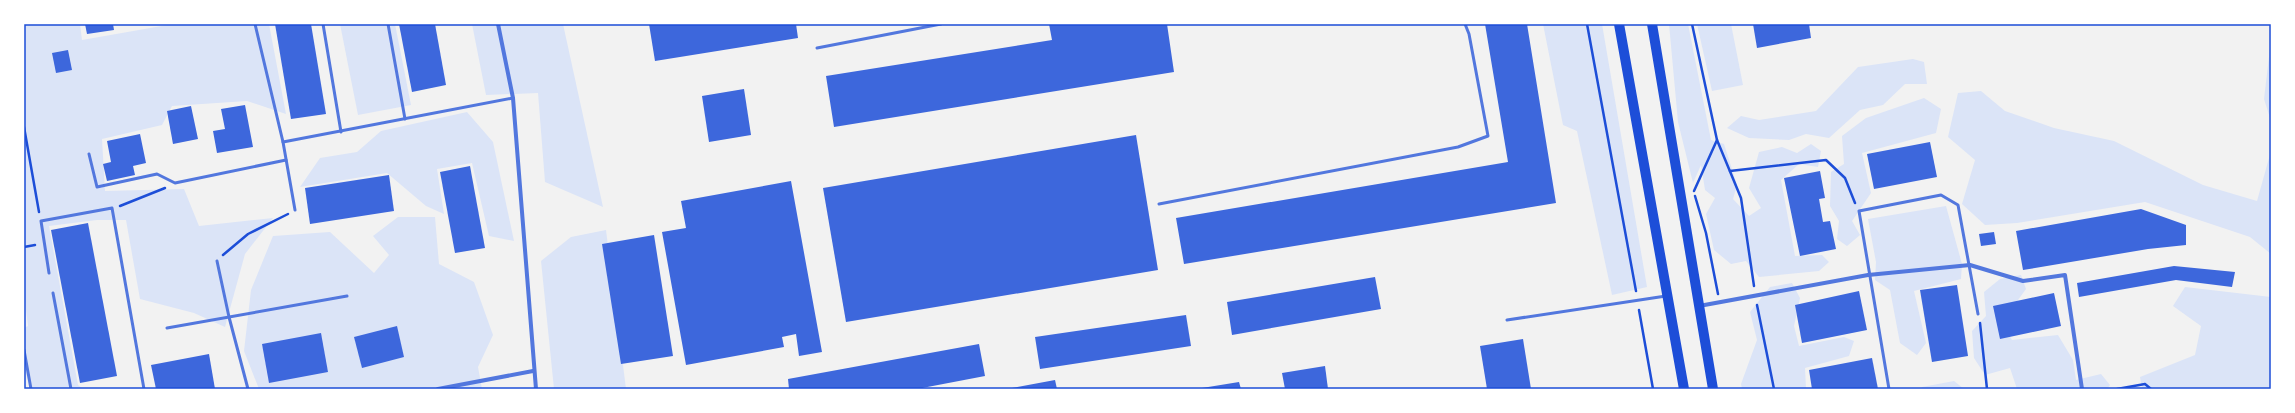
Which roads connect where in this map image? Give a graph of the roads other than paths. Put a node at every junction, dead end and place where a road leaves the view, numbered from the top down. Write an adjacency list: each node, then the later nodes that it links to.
1 (255, 24): 13 (lane)
2 (322, 24): 12 (lane)
3 (388, 24): 11 (lane)
4 (498, 24): 10 (street)
5 (941, 24): 9 (lane)
6 (1464, 24): 16 (lane)
7 (1619, 24): 24 (main road)
8 (1652, 24): 25 (main road)
9 (817, 48)
10 (513, 98): 11 (lane); 31 (street)
11 (405, 120): 12 (lane)
12 (341, 132): 13 (lane)
13 (283, 142): 15 (lane)
14 (89, 154): 15 (lane)
15 (286, 160): 17 (lane)
16 (1159, 204)
17 (295, 210)
18 (217, 261): 27 (lane)
19 (1970, 265): 21 (street); 21 (lane); 26 (lane); 41 (street)
20 (49, 272): 34 (lane)
21 (1868, 275): 25 (street); 40 (lane)
22 (54, 293): 33 (lane)
23 (347, 296): 27 (lane)
24 (1668, 296): 28 (lane); 38 (main road)
25 (1699, 306): 39 (main road)
26 (1978, 314)
27 (229, 317): 29 (lane); 35 (lane)
28 (1507, 320)
29 (167, 328)
30 (24, 350): 32 (lane)
31 (534, 371): 36 (street); 37 (street)
32 (31, 389)
33 (71, 389)
34 (144, 389)
35 (248, 389)
36 (438, 389)
37 (536, 389)
38 (1684, 389)
39 (1713, 389)
40 (1889, 389)
41 (2082, 389)

